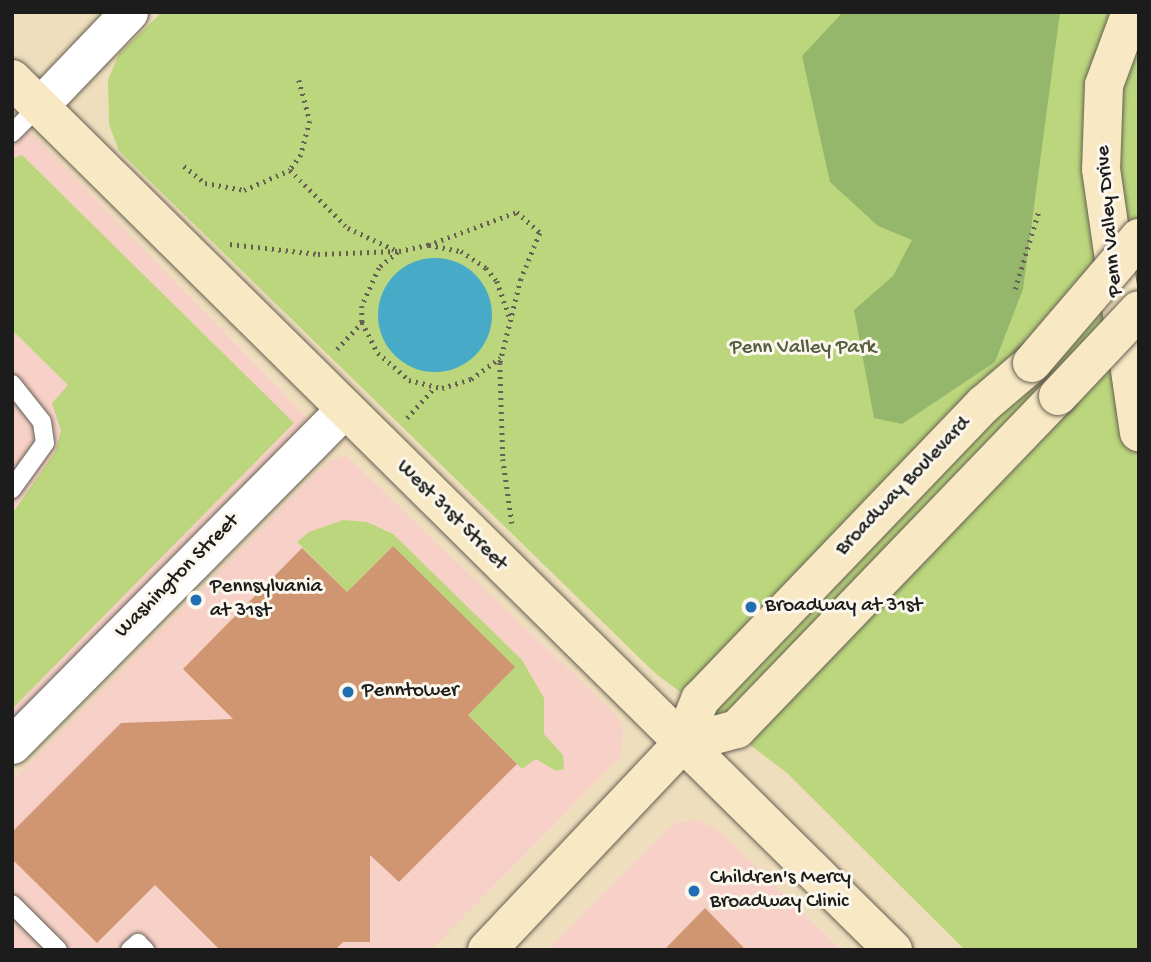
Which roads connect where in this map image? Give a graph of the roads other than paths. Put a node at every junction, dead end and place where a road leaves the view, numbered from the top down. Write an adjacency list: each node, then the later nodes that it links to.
1 (129, 12): 4 (street)
2 (1131, 12): 10 (main road, Penn Valley Drive)
3 (12, 79): 4 (main road, West 31st Street)
4 (39, 106): 5 (lane); 9 (main road, West 31st Street)
5 (12, 133)
6 (1139, 238): 12 (main road, Broadway Boulevard, bridge)
7 (1139, 310): 12 (main road, bridge)
8 (12, 384): 11 (lane)
9 (343, 410): 12 (main road, West 31st Street); 13 (street, Washington Street)
10 (1139, 432)
11 (12, 489)
12 (682, 744): 18 (main road, Broadway Boulevard); 19 (main road, West 31st Street)
13 (12, 745)
14 (12, 904): 15 (lane)
15 (58, 950)
16 (130, 950): 17 (lane)
17 (145, 950)
18 (487, 950)
19 (893, 950)

